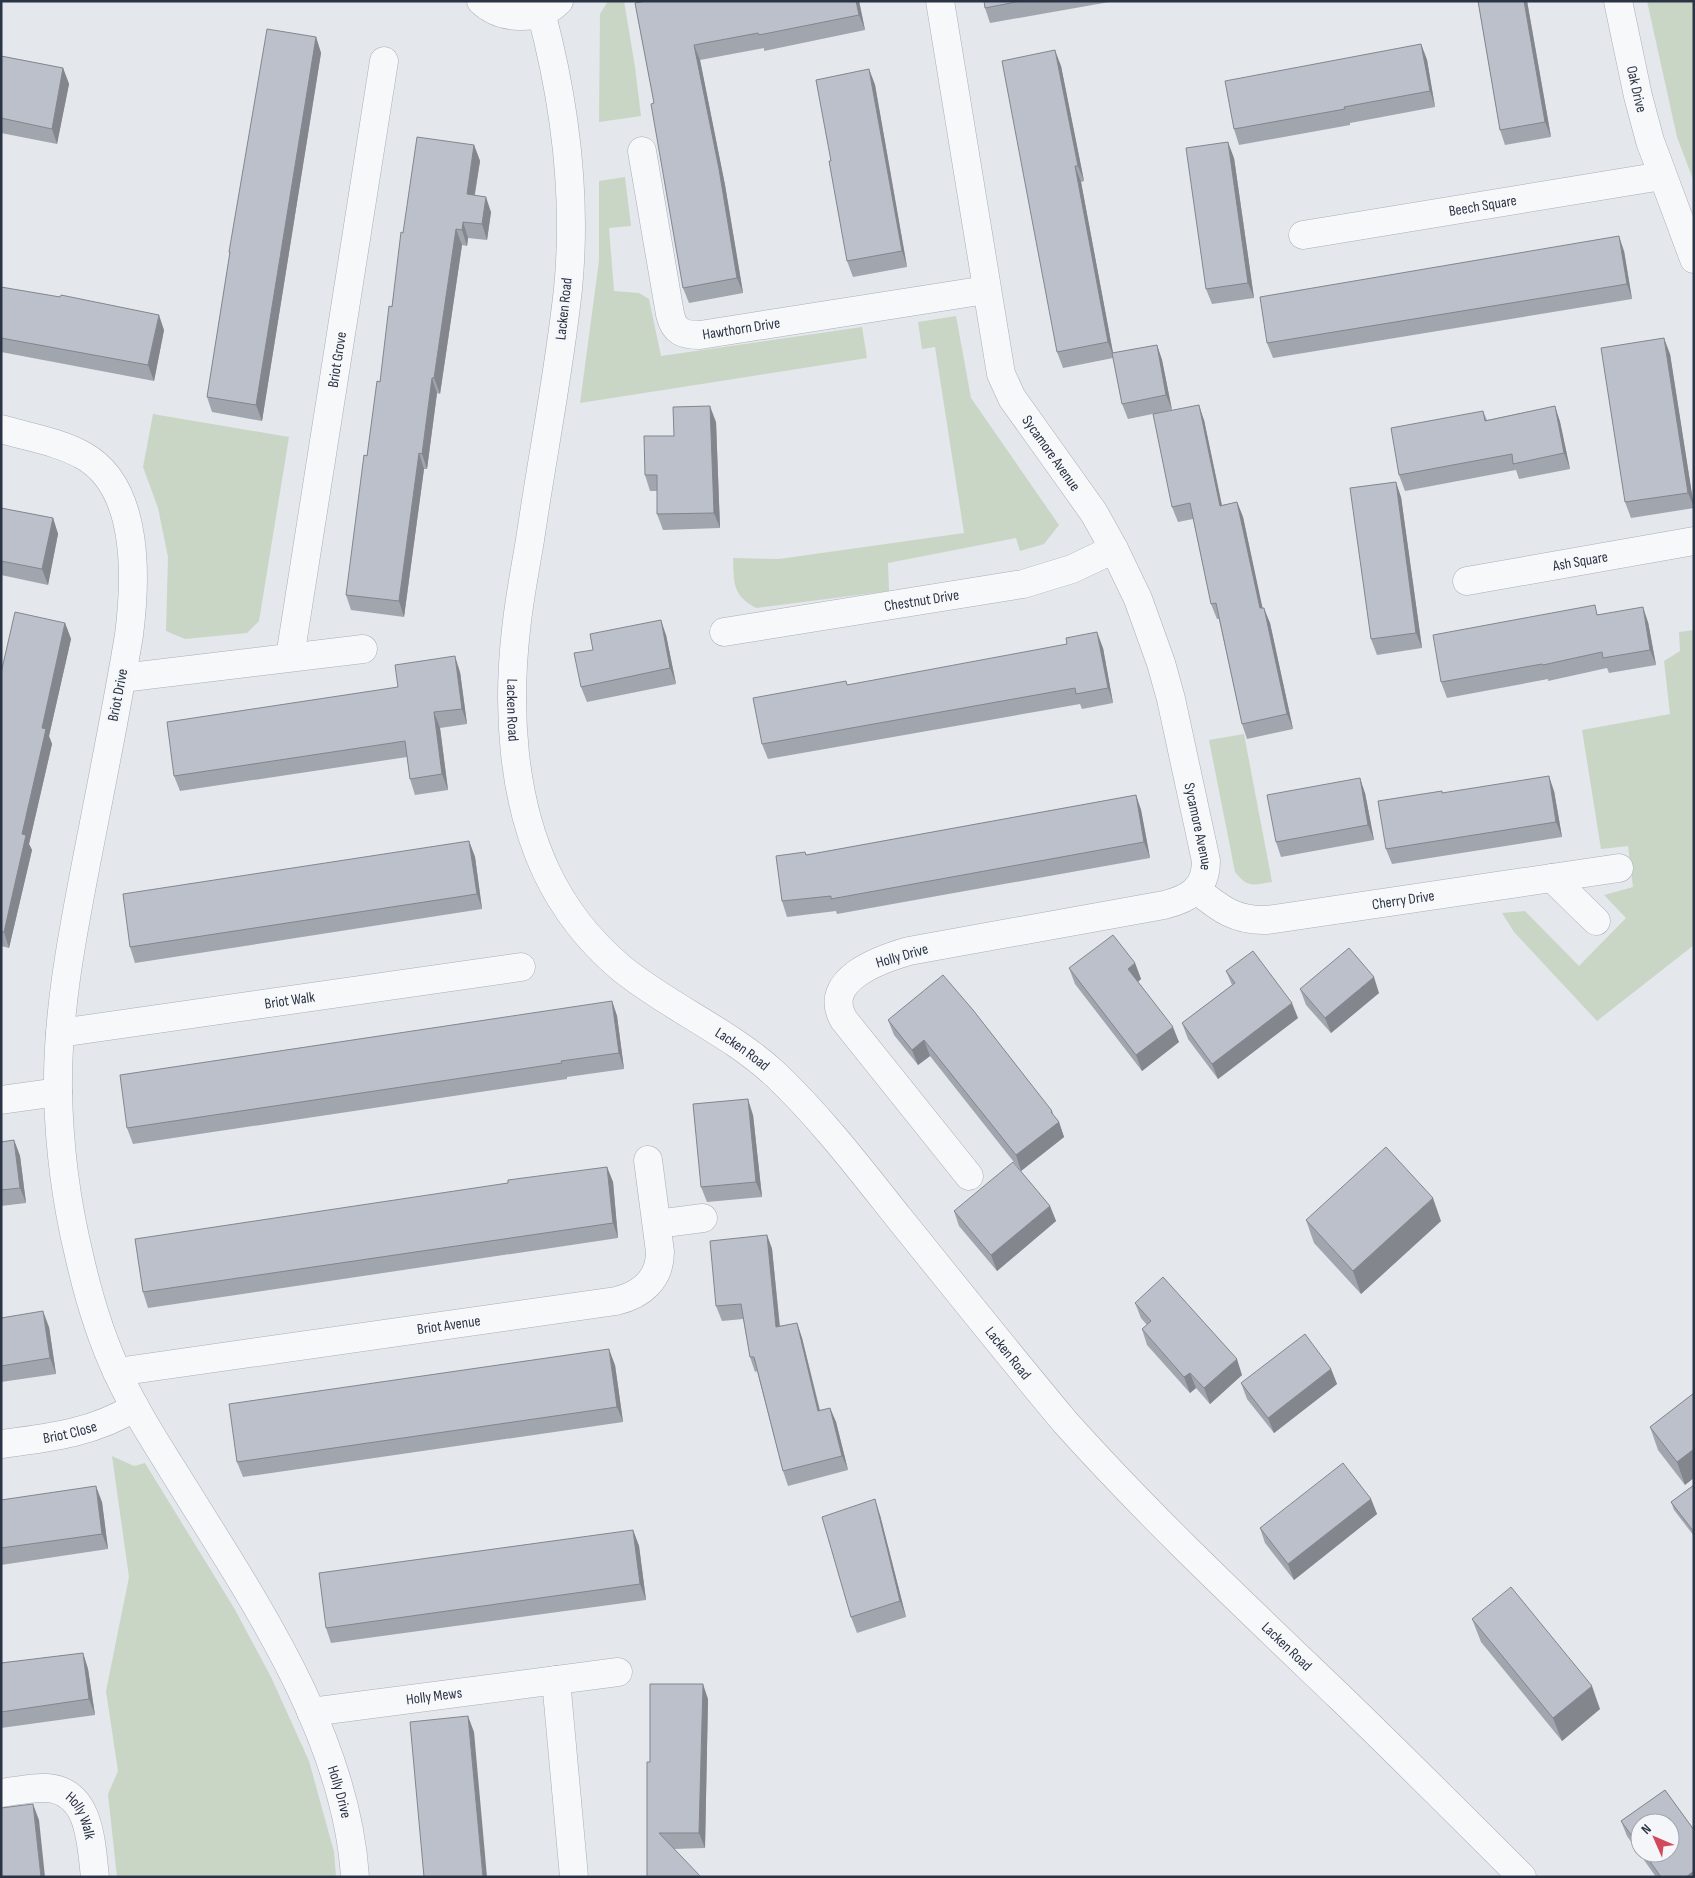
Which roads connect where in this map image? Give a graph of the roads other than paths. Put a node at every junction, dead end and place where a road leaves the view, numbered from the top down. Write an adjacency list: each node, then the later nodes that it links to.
1 (481, 1): 4 (street, Lacken Road)
2 (940, 1): 10 (street, Sycamore Avenue)
3 (1618, 1): 7 (street, Oak Drive)
4 (550, 7): 41 (street, Lacken Road)
5 (384, 61): 17 (street, Briot Grove)
6 (642, 151): 10 (street, Hawthorn Drive)
7 (1662, 176): 8 (street, Beech Square); 9 (street)
8 (1303, 235)
9 (1694, 259)
10 (986, 290): 13 (street, Sycamore Avenue)
11 (1, 429): 18 (street, Briot Drive)
12 (1694, 541): 14 (street, Ash Square)
13 (1114, 549): 15 (street, Chestnut Drive); 21 (street, Sycamore Avenue)
14 (1467, 581)
15 (724, 632)
16 (363, 649): 17 (street)
17 (290, 657): 18 (street)
18 (122, 678): 24 (street, Briot Drive)
19 (1619, 868): 20 (street, Cherry Drive)
20 (1552, 878): 21 (street, Cherry Drive); 22 (street)
21 (1197, 890): 28 (street, Holly Drive)
22 (1596, 921)
23 (521, 967): 24 (street, Briot Walk)
24 (60, 1033): 25 (street, Briot Drive)
25 (58, 1092): 26 (street); 31 (street, Briot Drive)
26 (1, 1100)
27 (648, 1160): 30 (street, Briot Avenue)
28 (969, 1176)
29 (703, 1218): 30 (street)
30 (657, 1224): 31 (street, Briot Avenue)
31 (117, 1372): 32 (street, Briot Drive)
32 (135, 1406): 33 (street, Briot Close); 36 (street, Holly Drive)
33 (1, 1444)
34 (618, 1672): 35 (street, Holly Mews)
35 (556, 1680): 36 (street, Holly Mews); 40 (street)
36 (311, 1712): 39 (street, Holly Drive)
37 (1, 1793): 38 (street, Holly Walk)
38 (95, 1877)
39 (355, 1877)
40 (574, 1877)
41 (1522, 1877)

